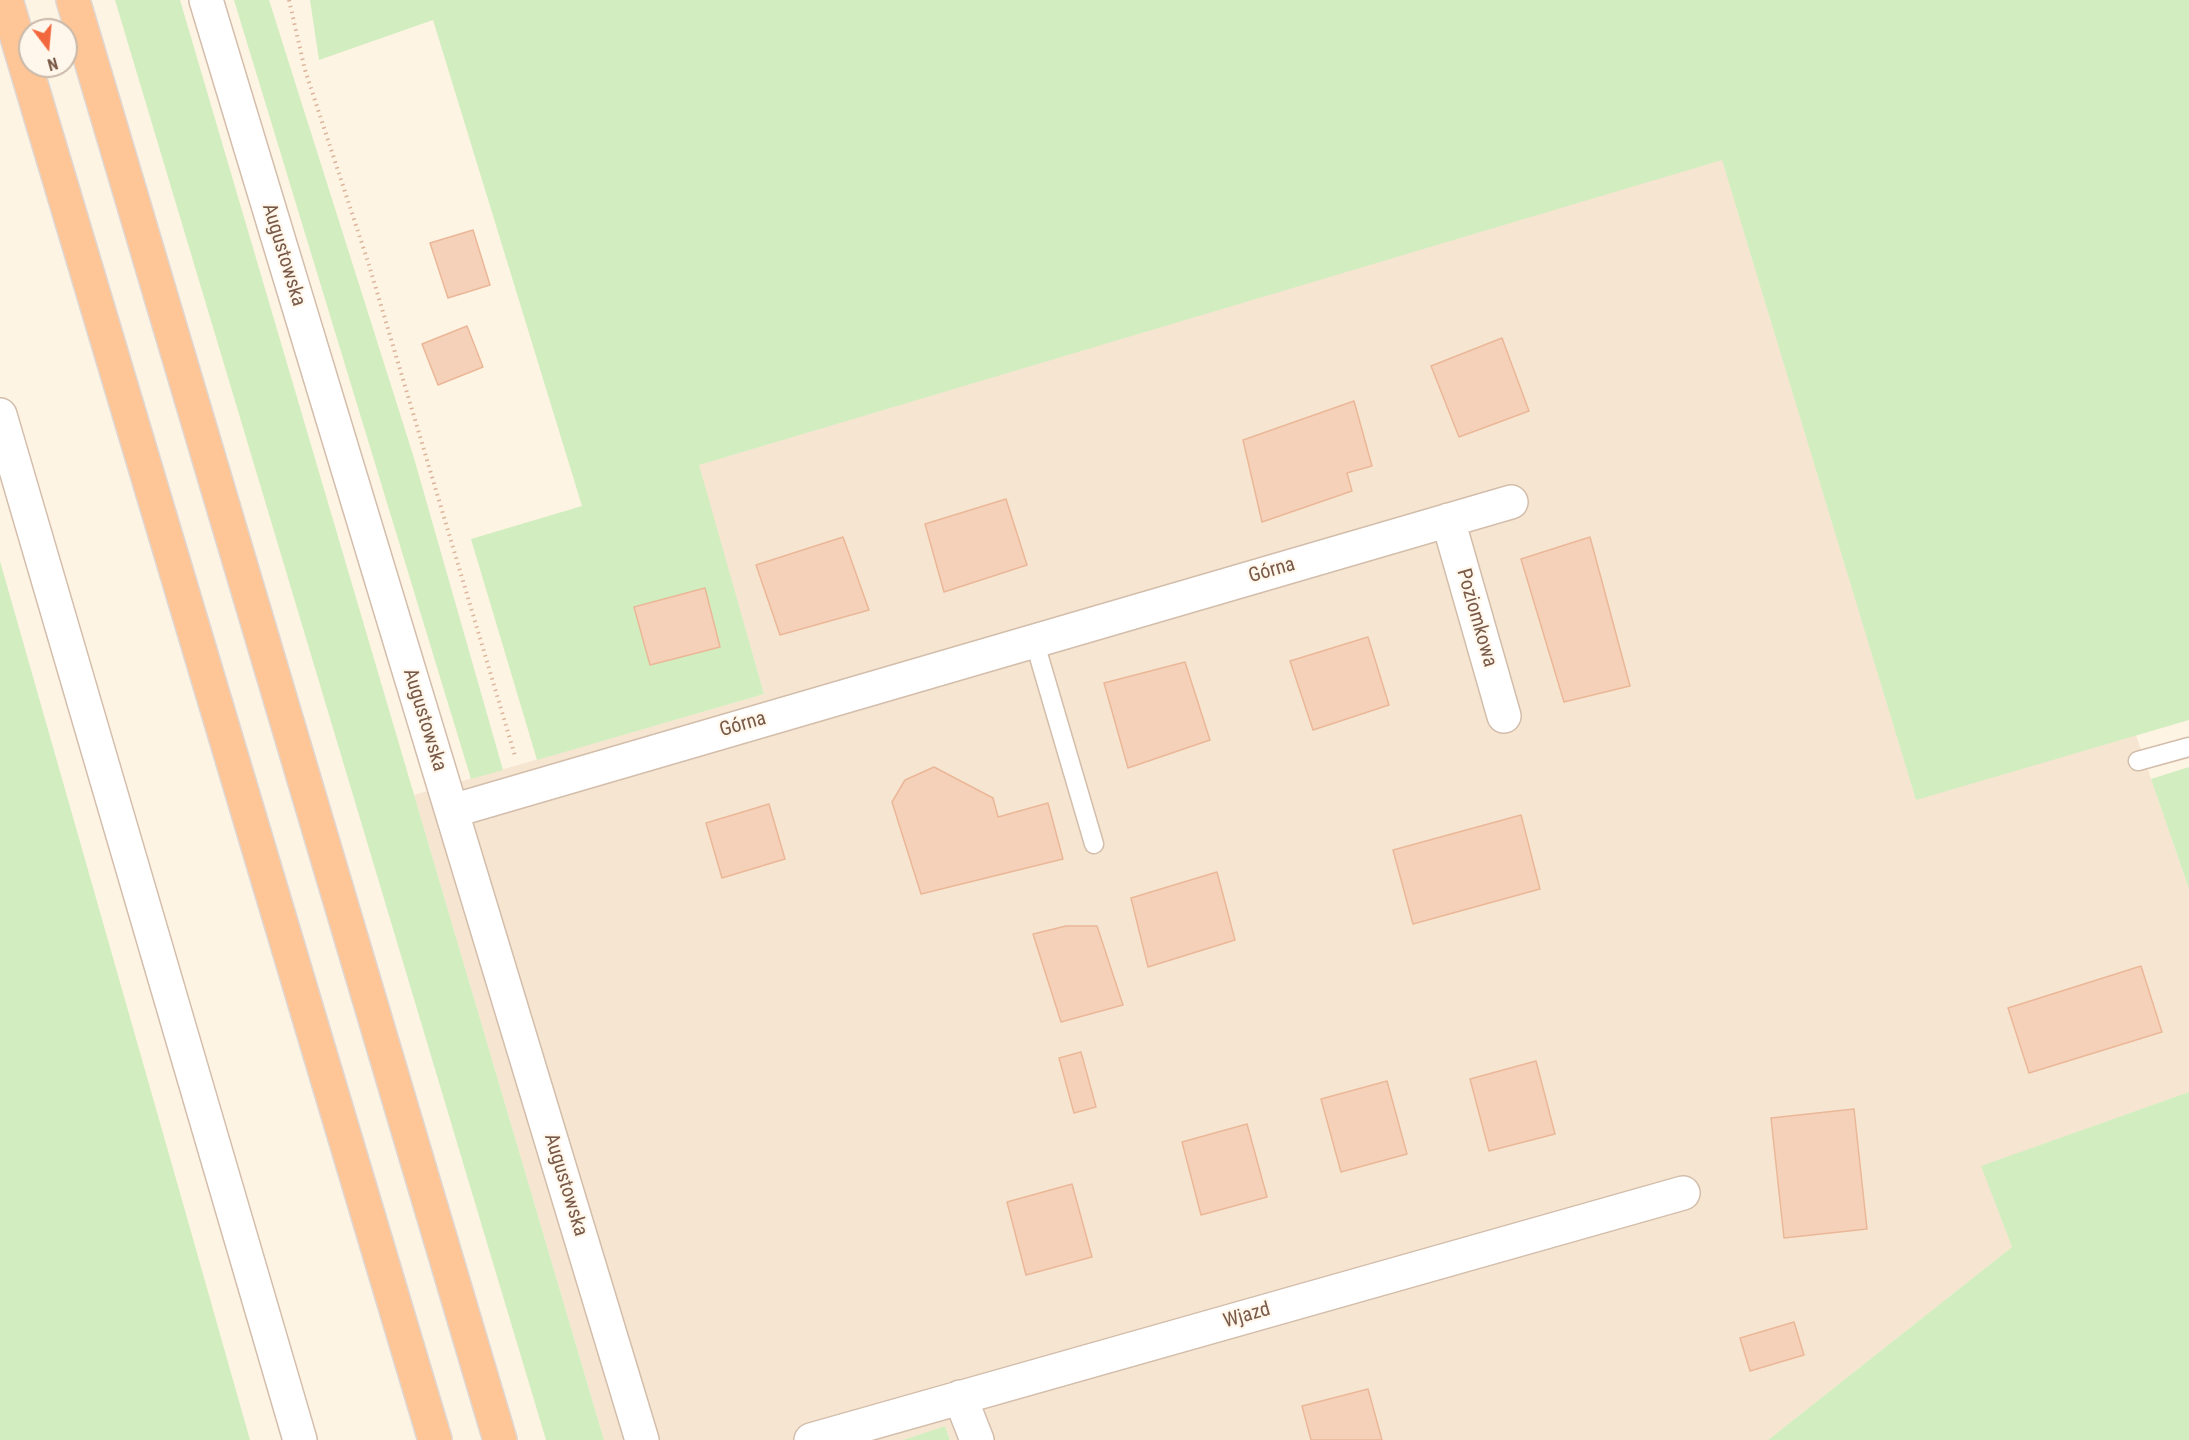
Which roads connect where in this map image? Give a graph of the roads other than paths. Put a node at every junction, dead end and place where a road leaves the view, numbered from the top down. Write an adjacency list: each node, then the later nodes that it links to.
1 (6, 0): 16 (highway)
2 (73, 0): 17 (highway)
3 (206, 0): 11 (street, Augustowska)
4 (0, 415): 15 (street)
5 (1511, 502): 6 (street, Górna)
6 (1448, 520): 7 (street, Górna); 8 (street, Poziomkowa)
7 (1034, 640): 11 (street, Górna); 12 (lane)
8 (1504, 716)
9 (2189, 747): 10 (lane)
10 (2138, 762)
11 (452, 811): 18 (street, Augustowska)
12 (1094, 844)
13 (1683, 1193): 14 (street, Wjazd)
14 (960, 1397): 19 (street, Wjazd); 20 (street)
15 (300, 1440)
16 (435, 1440)
17 (500, 1440)
18 (642, 1440)
19 (811, 1440)
20 (978, 1440)

